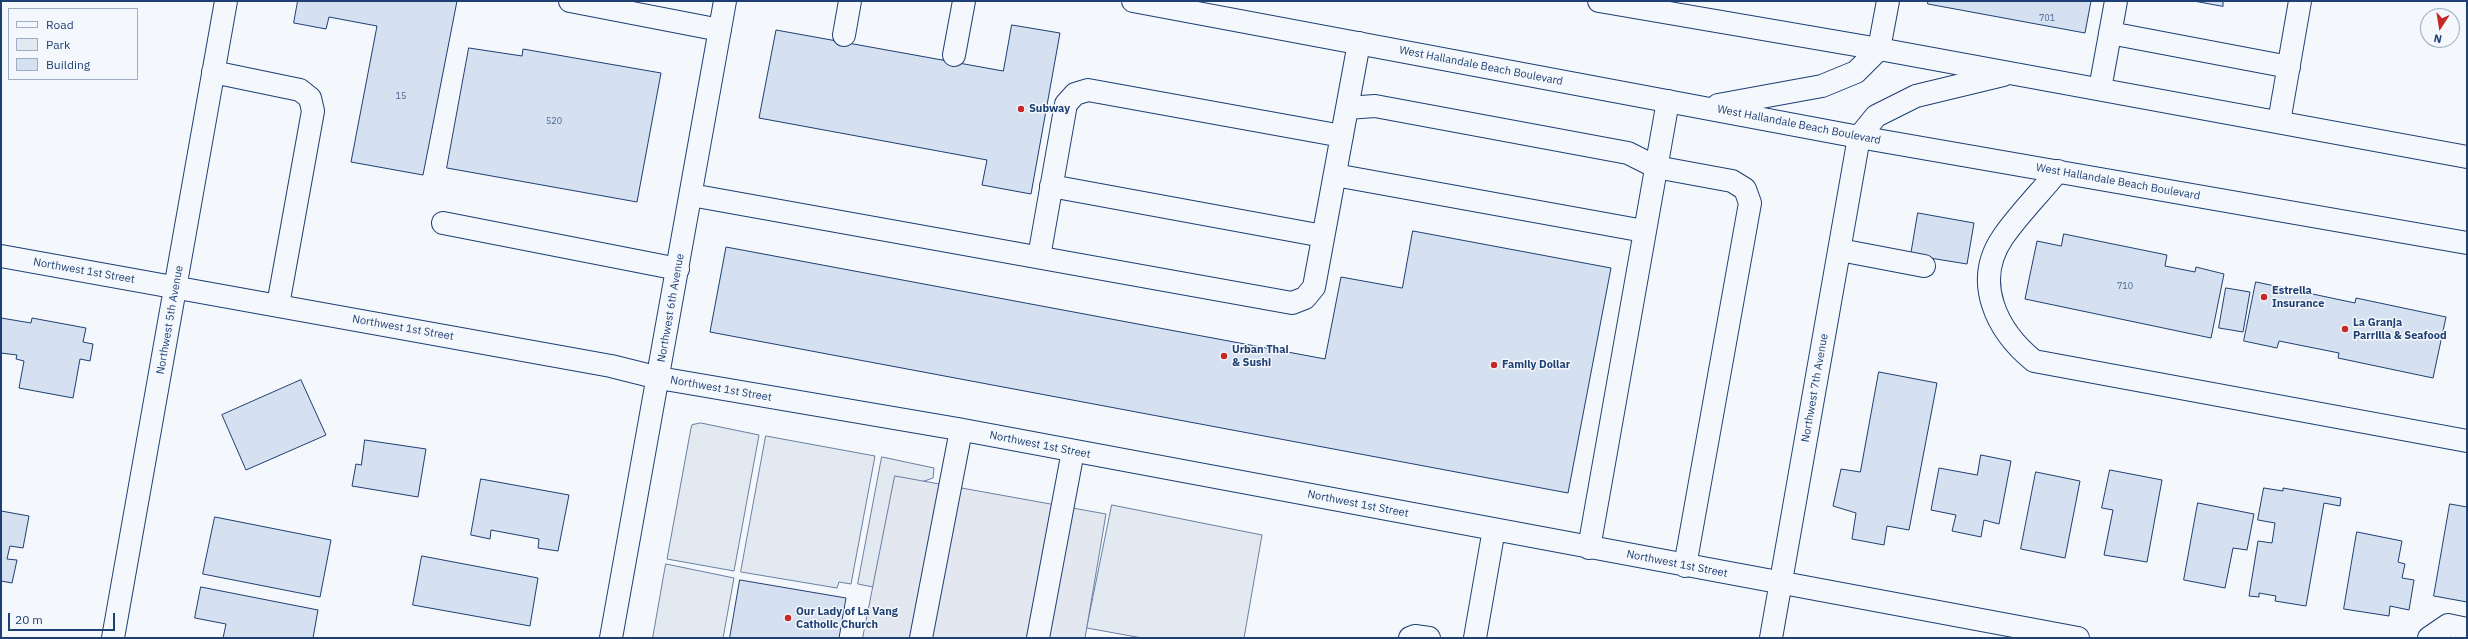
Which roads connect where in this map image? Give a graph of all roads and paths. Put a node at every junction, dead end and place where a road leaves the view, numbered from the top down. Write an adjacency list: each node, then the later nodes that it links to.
1 (226, 1): 18 (street, Northwest 5th Avenue)
2 (570, 1): 11 (street)
3 (725, 1): 11 (street, Northwest 6th Avenue)
4 (850, 1): 13 (street)
5 (964, 1): 16 (street)
6 (1133, 1): 14 (street, West Hallandale Beach Boulevard)
7 (1599, 1): 15 (street)
8 (1888, 1): 15 (street)
9 (2116, 1): 12 (street)
10 (2300, 1): 17 (street)
11 (720, 30): 32 (street, Northwest 6th Avenue)
12 (2110, 33): 17 (street); 20 (street)
13 (844, 35)
14 (1359, 43): 21 (street, West Hallandale Beach Boulevard); 22 (street)
15 (1879, 49): 19 (street); 23 (street)
16 (954, 55)
17 (2289, 67): 24 (street)
18 (213, 72): 42 (street, Northwest 5th Avenue); 43 (street)
19 (2012, 73): 20 (street); 26 (street)
20 (2100, 89): 24 (street)
21 (1668, 101): 23 (street, West Hallandale Beach Boulevard); 28 (street)
22 (1347, 108): 25 (street); 28 (street)
23 (1705, 108): 26 (street, West Hallandale Beach Boulevard)
24 (2279, 122): 27 (street)
25 (1342, 136): 30 (street); 31 (street)
26 (1859, 137): 29 (street, West Hallandale Beach Boulevard); 37 (street, Northwest 7th Avenue)
27 (2467, 157)
28 (1656, 167): 34 (street); 50 (street)
29 (2058, 171): 36 (street, West Hallandale Beach Boulevard); 46 (street)
30 (1335, 175): 34 (street); 35 (street)
31 (1052, 186): 35 (street); 39 (street)
32 (691, 195): 39 (street); 41 (street, Northwest 6th Avenue)
33 (443, 223): 41 (street)
34 (1644, 231): 49 (street)
35 (1323, 236): 39 (street)
36 (2467, 243)
37 (1840, 250): 40 (street); 51 (street, Northwest 7th Avenue)
38 (1, 256): 42 (street, Northwest 1st Street)
39 (1039, 257)
40 (1924, 266)
41 (678, 268): 44 (street, Northwest 6th Avenue)
42 (176, 288): 43 (street, Northwest 1st Street); 53 (street, Northwest 5th Avenue)
43 (278, 305): 44 (street, Northwest 1st Street)
44 (659, 378): 45 (street, Northwest 1st Street); 54 (street, Northwest 6th Avenue)
45 (961, 430): 47 (street, Northwest 1st Street); 55 (street)
46 (2467, 441)
47 (1073, 451): 48 (street, Northwest 1st Street); 56 (street)
48 (1494, 530): 49 (street, Northwest 1st Street); 59 (street)
49 (1588, 548): 50 (street, Northwest 1st Street)
50 (1685, 566): 51 (street, Northwest 1st Street)
51 (1780, 584): 60 (street, Northwest 7th Avenue); 61 (street, Northwest 1st Street)
52 (2467, 629): 62 (street)
53 (113, 638)
54 (611, 638)
55 (921, 638)
56 (1038, 638)
57 (1410, 638): 58 (street)
58 (1429, 638)
59 (1475, 638)
60 (1771, 638)
61 (2078, 638)
62 (2429, 638)

